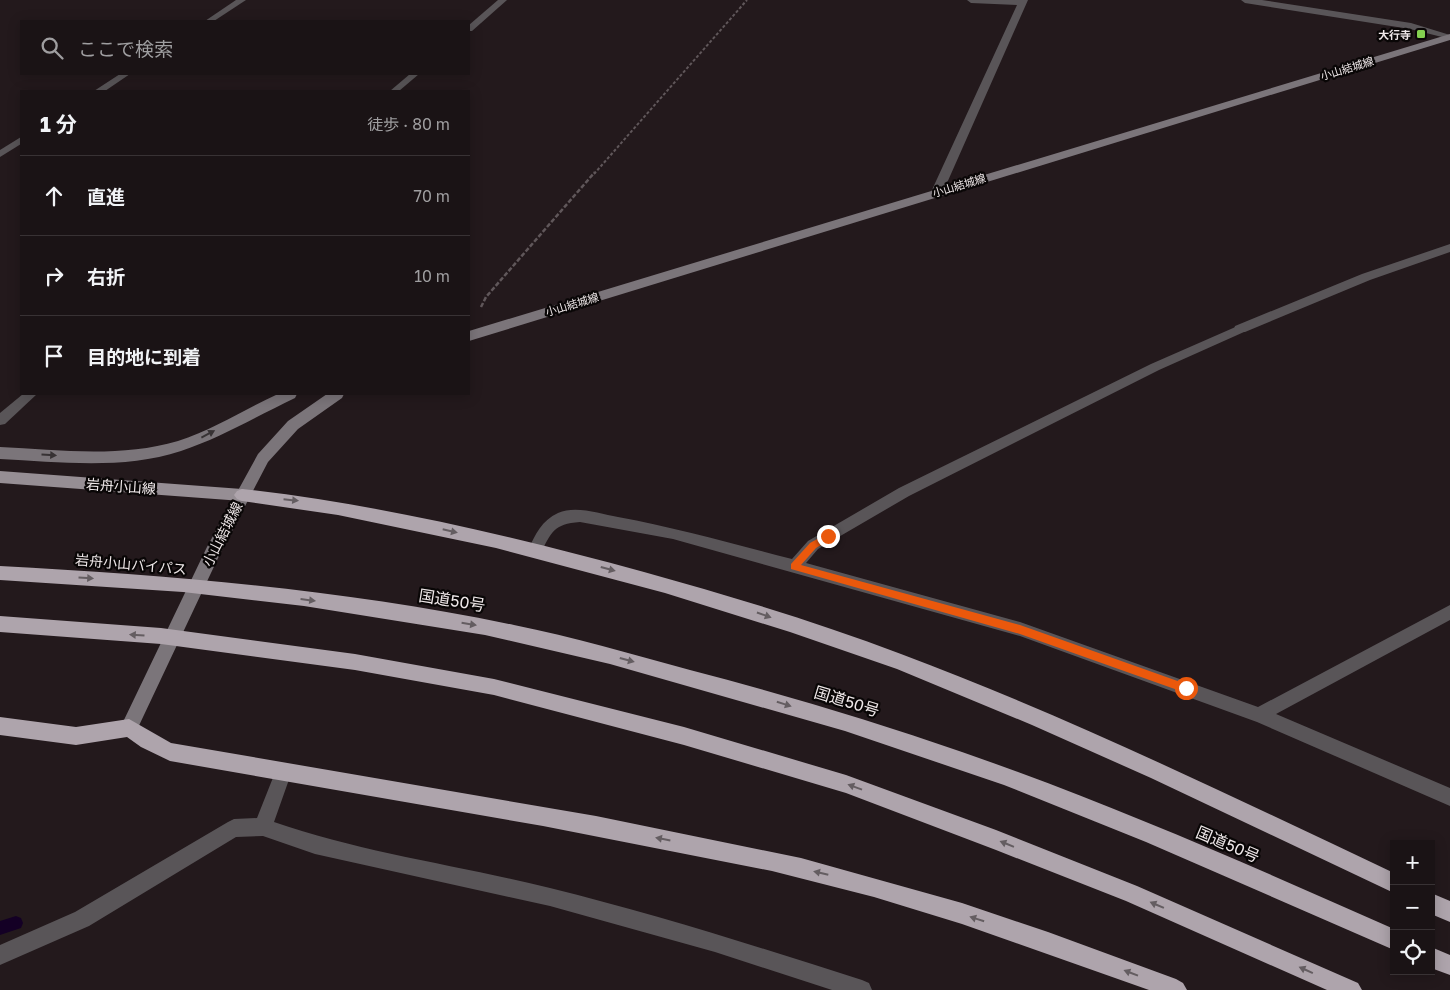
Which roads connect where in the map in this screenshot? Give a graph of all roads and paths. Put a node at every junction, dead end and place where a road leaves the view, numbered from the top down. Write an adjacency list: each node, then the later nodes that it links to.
1 (242, 0): 7 (lane)
2 (503, 0): 8 (lane)
3 (747, 0): 18 (path)
4 (971, 0): 6 (street)
5 (1245, 0): 9 (street)
6 (1023, 2): 16 (street)
7 (211, 20)
8 (470, 28)
9 (1449, 37): 16 (main road, 小山結城線)
10 (124, 75): 12 (lane)
11 (414, 75): 13 (lane)
12 (101, 90)
13 (395, 90)
14 (20, 141): 15 (lane)
15 (0, 154)
16 (936, 192): 20 (main road, 小山結城線)
17 (1450, 248): 19 (street)
18 (478, 314)
19 (1240, 329): 29 (lane)
20 (470, 336)
21 (30, 395): 24 (lane)
22 (288, 395): 25 (main road, one-way to 22)
23 (335, 395): 27 (main road, 小山結城線)
24 (0, 420)
25 (0, 453)
26 (0, 477): 27 (main road, 岩舟小山線)
27 (242, 495): 28 (highway, one-way to 28); 36 (main road, 小山結城線)
28 (535, 550): 29 (lane); 40 (highway, one-way to 40)
29 (794, 567): 34 (lane)
30 (0, 573): 31 (highway, 岩舟小山バイパス, one-way to 31)
31 (260, 593): 43 (highway, 国道50号, one-way to 43)
32 (1450, 612): 34 (lane)
33 (3, 624): 49 (highway, one-way to 33)
34 (1259, 715): 38 (lane)
35 (0, 726): 36 (highway)
36 (129, 728): 37 (highway)
37 (284, 771): 39 (lane); 48 (highway, one-way to 37)
38 (1450, 797)
39 (263, 827): 44 (lane); 47 (lane)
40 (1390, 881)
41 (1435, 905): 42 (highway)
42 (1450, 912)
43 (1390, 938)
44 (0, 955)
45 (1435, 959): 46 (highway)
46 (1450, 965)
47 (862, 990)
48 (1176, 990)
49 (1351, 990)

